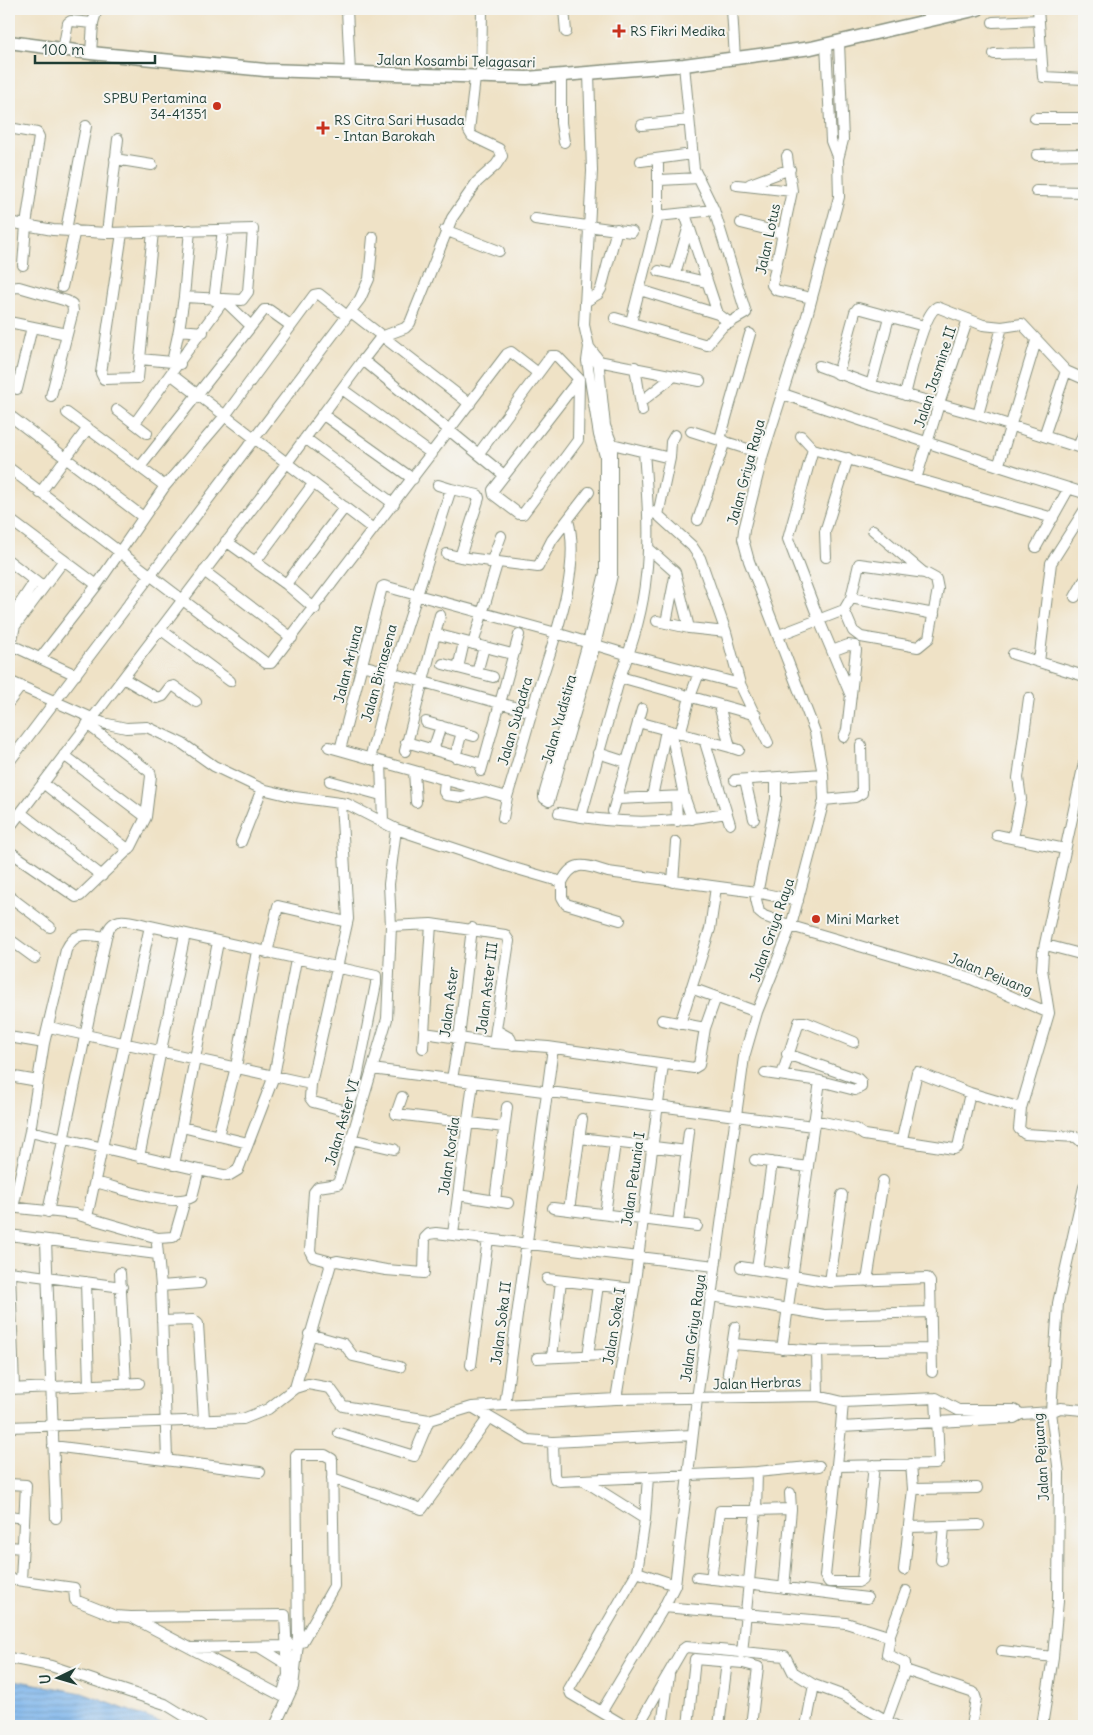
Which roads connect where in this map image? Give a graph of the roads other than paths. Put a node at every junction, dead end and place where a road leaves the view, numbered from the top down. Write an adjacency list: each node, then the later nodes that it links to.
1 (97, 9): 11 (street)
2 (347, 9): 24 (street)
3 (482, 9): 27 (street)
4 (564, 9): 12 (street)
5 (732, 9): 20 (street)
6 (978, 9): 8 (main road, Jalan Kosambi Telagasari)
7 (1038, 9): 9 (street)
8 (928, 14): 14 (main road, Jalan Kosambi Telagasari)
9 (1039, 20): 10 (street); 18 (street)
10 (993, 22)
11 (93, 23): 16 (street); 17 (street)
12 (566, 32)
13 (9, 42): 16 (main road, Jalan Kosambi Telagasari)
14 (839, 43): 15 (main road, Jalan Kosambi Telagasari); 21 (street, Jalan Griya Raya)
15 (826, 46): 20 (main road, Jalan Kosambi Telagasari); 22 (street, Jalan Griya Raya)
16 (62, 50): 17 (main road, Jalan Kosambi Telagasari)
17 (90, 53): 24 (main road, Jalan Kosambi Telagasari)
18 (1041, 53): 19 (street); 28 (street)
19 (994, 54)
20 (735, 59): 23 (main road, Jalan Kosambi Telagasari)
21 (840, 59): 22 (street); 43 (street, Jalan Griya Raya)
22 (827, 60): 43 (street, Jalan Griya Raya)
23 (684, 66): 25 (main road, Jalan Kosambi Telagasari); 31 (street)
24 (350, 73): 27 (main road, Jalan Kosambi Telagasari)
25 (589, 73): 26 (main road, Jalan Kosambi Telagasari); 61 (street, Jalan Yudistira)
26 (561, 76): 27 (main road, Jalan Kosambi Telagasari); 36 (street)
27 (478, 78): 67 (street)
28 (1084, 78)
29 (1036, 118): 30 (street)
30 (1084, 118)
31 (689, 120): 32 (street); 37 (street)
32 (642, 125)
33 (86, 126): 64 (street)
34 (9, 128): 60 (street)
35 (118, 139): 41 (street)
36 (564, 142)
37 (692, 154): 42 (street); 47 (street)
38 (1084, 154): 39 (street)
39 (1037, 155)
40 (787, 156): 46 (street, Jalan Lotus)
41 (115, 159): 45 (street); 70 (street)
42 (658, 159): 44 (street); 48 (street)
43 (838, 159): 86 (street, Jalan Griya Raya)
44 (641, 161)
45 (152, 165)
46 (790, 169): 49 (street); 51 (street, Jalan Lotus)
47 (700, 178): 48 (street); 54 (street)
48 (660, 180): 56 (street)
49 (749, 184): 50 (street); 51 (street)
50 (737, 185)
51 (792, 191): 72 (street, Jalan Lotus)
52 (1036, 191): 53 (street)
53 (1084, 192)
54 (714, 210): 55 (street); 95 (street)
55 (685, 214): 56 (street); 63 (street)
56 (658, 216): 83 (street)
57 (535, 219): 61 (street)
58 (9, 222): 60 (street)
59 (741, 223): 72 (street)
60 (26, 225): 64 (street); 77 (street)
61 (589, 225): 62 (street); 87 (street, Jalan Yudistira)
62 (616, 229): 69 (street); 87 (street)
63 (688, 229): 79 (street); 80 (street)
64 (71, 230): 70 (street); 81 (street)
65 (190, 230): 66 (street); 68 (street); 84 (street)
66 (223, 230): 85 (street); 85 (street)
67 (445, 230): 74 (street); 105 (street)
68 (153, 232): 71 (street); 108 (street)
69 (632, 232)
70 (106, 233): 71 (street)
71 (122, 233): 108 (street)
72 (782, 233): 76 (street, Jalan Lotus)
73 (373, 238): 88 (street)
74 (499, 250)
75 (762, 261): 76 (street)
76 (776, 264): 86 (street, Jalan Lotus)
77 (23, 265)
78 (659, 271): 79 (street)
79 (675, 274): 80 (street)
80 (706, 282): 89 (street)
81 (62, 287)
82 (9, 288): 103 (street)
83 (640, 290): 89 (street); 94 (street)
84 (184, 297): 85 (street); 101 (street)
85 (220, 300): 97 (street); 102 (street)
86 (811, 301): 126 (street, Jalan Griya Raya)
87 (585, 302): 111 (street, Jalan Yudistira)
88 (349, 314): 96 (street); 105 (street); 150 (street)
89 (718, 314): 95 (street)
90 (889, 317): 98 (street); 117 (street); 123 (street)
91 (615, 318): 94 (street)
92 (968, 319): 98 (street); 100 (street); 131 (street, Jalan Jasmine II)
93 (9, 322): 99 (street)
94 (631, 322): 95 (street)
95 (730, 323)
96 (290, 325): 97 (street); 137 (street)
97 (250, 326): 129 (street)
98 (924, 326): 127 (street)
99 (32, 327): 103 (street); 124 (street)
100 (1002, 327): 106 (street); 136 (street)
101 (179, 330): 102 (street); 112 (street)
102 (202, 332): 112 (street)
103 (67, 334): 128 (street)
104 (750, 334): 151 (street)
105 (381, 337): 110 (street); 130 (street)
106 (1036, 341): 115 (street); 139 (street)
107 (551, 356): 109 (street); 116 (street); 120 (street)
108 (140, 359): 112 (street)
109 (520, 359): 116 (street); 130 (street)
110 (362, 360): 125 (street); 141 (street)
111 (592, 360): 114 (street); 149 (street, Jalan Yudistira)
112 (176, 363): 118 (street)
113 (819, 366): 117 (street)
114 (636, 367): 119 (street); 119 (street)
115 (1066, 372): 121 (street); 147 (street)
116 (538, 373): 156 (street)
117 (838, 374): 123 (street)
118 (172, 375): 129 (street); 138 (street)
119 (674, 376): 122 (street)
120 (579, 379): 166 (street); 166 (street)
121 (1084, 379)
122 (700, 381)
123 (870, 385): 127 (street)
124 (17, 389)
125 (342, 389): 134 (street); 157 (street)
126 (783, 394): 152 (street); 158 (street, Jalan Griya Raya)
127 (905, 395): 131 (street)
128 (51, 396)
129 (197, 396): 137 (street); 164 (street)
130 (470, 404): 141 (street)
131 (939, 404): 136 (street); 152 (street, Jalan Jasmine II)
132 (117, 410): 138 (street)
133 (67, 412): 140 (street)
134 (322, 414): 148 (street); 167 (street)
135 (9, 415): 159 (street)
136 (978, 415): 139 (street)
137 (224, 416): 150 (street); 171 (street)
138 (135, 423): 144 (street)
139 (1010, 426): 147 (street); 163 (street)
140 (88, 428): 159 (street); 164 (street)
141 (450, 430): 156 (street); 157 (street)
142 (690, 431): 151 (street)
143 (1084, 432): 153 (street)
144 (147, 433)
145 (675, 435): 160 (street)
146 (801, 436): 154 (street)
147 (1044, 436): 153 (street)
148 (306, 438): 162 (street); 177 (street)
149 (605, 439): 155 (street); 231 (street, Jalan Yudistira)
150 (254, 440): 162 (street); 204 (street)
151 (722, 440): 158 (street); 186 (street)
152 (928, 444): 163 (street); 168 (street, Jalan Jasmine II)
153 (1081, 448)
154 (813, 449): 161 (street); 219 (street)
155 (644, 452): 160 (street); 179 (street)
156 (479, 453): 166 (street)
157 (432, 454): 167 (street)
158 (763, 454): 227 (street, Jalan Griya Raya)
159 (66, 457): 175 (street); 182 (street)
160 (670, 458): 180 (street)
161 (848, 458): 168 (street); 196 (street)
162 (286, 464): 169 (street); 190 (street)
163 (998, 464): 173 (street)
164 (140, 467): 171 (street)
165 (9, 468): 175 (street)
166 (504, 475)
167 (413, 479): 177 (street)
168 (916, 479): 183 (street)
169 (314, 484): 178 (street); 199 (street)
170 (438, 485): 172 (street)
171 (165, 486): 182 (street)
172 (451, 488): 195 (street); 210 (street, Jalan Bimasena)
173 (1069, 488): 176 (street); 183 (street)
174 (589, 492): 185 (street)
175 (40, 493): 193 (street)
176 (1084, 493)
177 (394, 504): 187 (street)
178 (345, 507): 187 (street); 207 (street)
179 (648, 510): 180 (street); 192 (street)
180 (658, 515): 223 (street)
181 (1083, 516): 238 (street)
182 (143, 517): 193 (street)
183 (1053, 518): 191 (street)
184 (9, 519): 197 (street)
185 (568, 520): 200 (street); 224 (street, Jalan Subadra)
186 (698, 520)
187 (373, 529): 214 (street)
188 (873, 530): 203 (street)
189 (501, 536): 200 (street)
190 (226, 542): 199 (street); 201 (street)
191 (1036, 547)
192 (648, 548): 202 (street); 236 (street)
193 (119, 552): 204 (street); 208 (street)
194 (447, 554): 195 (street)
195 (460, 557): 200 (street)
196 (826, 557)
197 (64, 560): 208 (street); 209 (street)
198 (9, 561): 205 (street)
199 (256, 561): 207 (street)
200 (494, 563): 216 (street)
201 (204, 571): 213 (street); 228 (street)
202 (675, 572): 221 (street); 221 (street)
203 (925, 573): 212 (street); 217 (street)
204 (150, 575): 213 (street); 245 (street)
205 (35, 581): 209 (street); 220 (street)
206 (1084, 581): 211 (street)
207 (286, 584): 214 (street)
208 (97, 585): 237 (street)
209 (45, 588): 220 (street)
210 (416, 595): 216 (street); 240 (street, Jalan Arjuna); 242 (street, Jalan Bimasena)
211 (1075, 597)
212 (851, 598): 215 (street); 217 (street)
213 (182, 599): 222 (street); 228 (street)
214 (315, 609): 228 (street)
215 (844, 610): 217 (street); 219 (street)
216 (481, 612): 224 (street); 229 (street)
217 (934, 614)
218 (440, 615): 225 (street)
219 (819, 620): 227 (street); 233 (street)
220 (15, 626): 230 (street)
221 (688, 628): 223 (street)
222 (160, 629): 249 (street); 251 (street)
223 (726, 632): 253 (street)
224 (556, 633): 231 (street); 264 (street, Jalan Subadra)
225 (435, 634): 229 (street); 252 (street)
226 (519, 635): 234 (street)
227 (779, 635): 289 (street, Jalan Griya Raya)
228 (292, 638)
229 (469, 643): 232 (street); 241 (street)
230 (10, 644): 237 (street)
231 (591, 644): 236 (street); 300 (street, Jalan Yudistira)
232 (484, 647): 234 (street); 243 (street)
233 (832, 651): 255 (street); 255 (street)
234 (512, 654): 261 (street)
235 (1013, 654): 238 (street)
236 (629, 655): 244 (street); 248 (street)
237 (41, 657): 245 (street)
238 (1039, 662): 246 (street)
239 (444, 664): 241 (street)
240 (362, 665): 242 (street); 278 (street, Jalan Arjuna)
241 (458, 668): 243 (street)
242 (392, 673): 252 (street); 283 (street, Jalan Bimasena)
243 (477, 673): 247 (street)
244 (699, 673): 253 (street); 256 (street)
245 (76, 674): 259 (street)
246 (1084, 676)
247 (493, 677)
248 (620, 677): 256 (street); 280 (street)
249 (123, 678): 260 (street); 266 (street)
250 (9, 681): 254 (street)
251 (230, 681)
252 (422, 682): 261 (street); 279 (street)
253 (740, 684): 265 (street)
254 (20, 686): 258 (street); 259 (street)
255 (852, 696): 273 (street)
256 (690, 697): 262 (street); 271 (street)
257 (1029, 698): 321 (street)
258 (9, 702)
259 (54, 702): 266 (street); 284 (street)
260 (196, 702)
261 (499, 704): 264 (street); 282 (street)
262 (719, 705): 265 (street); 274 (street)
263 (642, 709): 268 (street)
264 (532, 712): 298 (street, Jalan Subadra)
265 (756, 715): 275 (street)
266 (89, 721): 281 (street); 294 (street); 310 (street)
267 (426, 722): 269 (street)
268 (638, 722): 271 (street); 286 (street)
269 (441, 726): 270 (street); 279 (street)
270 (462, 732): 272 (street); 282 (street)
271 (673, 732): 274 (street); 299 (street); 301 (street)
272 (474, 736)
273 (844, 737)
274 (704, 739): 307 (street)
275 (768, 743)
276 (861, 746): 303 (street)
277 (329, 747): 278 (street)
278 (340, 750): 283 (street)
279 (433, 750): 282 (street)
280 (598, 753): 286 (street); 312 (street)
281 (64, 755): 293 (street); 310 (street)
282 (455, 757)
283 (370, 759): 285 (street)
284 (9, 762)
285 (381, 762): 288 (street); 297 (street)
286 (626, 762): 302 (street)
287 (1084, 763): 295 (street)
288 (414, 770): 291 (street); 304 (street)
289 (823, 774): 290 (street); 303 (street, Jalan Griya Raya)
290 (776, 778): 314 (street); 331 (street)
291 (445, 779): 296 (street); 296 (street)
292 (330, 781): 297 (street)
293 (43, 783): 308 (street); 326 (street)
294 (262, 789): 305 (street); 322 (street)
295 (1082, 789): 324 (street)
296 (487, 791): 298 (street)
297 (381, 795): 316 (street)
298 (507, 797): 311 (street, Jalan Subadra)
299 (680, 797): 301 (street); 313 (street); 315 (street)
300 (547, 798)
301 (652, 798): 302 (street)
302 (617, 800): 306 (street)
303 (824, 800): 333 (street, Jalan Griya Raya)
304 (416, 802)
305 (341, 803): 316 (street); 335 (street)
306 (613, 811)
307 (726, 812): 313 (street); 317 (street)
308 (21, 813): 318 (street); 327 (street)
309 (559, 813): 312 (street)
310 (146, 818): 326 (street)
311 (504, 818)
312 (580, 818): 315 (street)
313 (692, 819): 315 (street)
314 (754, 819)
315 (678, 821)
316 (383, 822): 319 (street)
317 (730, 824)
318 (9, 828)
319 (396, 829): 328 (street); 338 (street, Jalan Aster VI)
320 (997, 835): 321 (street)
321 (1013, 838): 324 (street)
322 (241, 842)
323 (676, 842): 329 (street)
324 (1065, 849): 346 (street)
325 (9, 850): 327 (street)
326 (129, 850): 327 (street)
327 (102, 876)
328 (562, 882): 329 (street); 334 (street)
329 (673, 882): 330 (street)
330 (716, 887): 331 (street); 352 (street)
331 (756, 892): 333 (street); 339 (street, Jalan Pejuang)
332 (9, 896): 340 (street)
333 (798, 901): 339 (street, Jalan Griya Raya)
334 (620, 920)
335 (347, 922): 347 (street); 351 (street)
336 (431, 924): 338 (street); 341 (street); 361 (street)
337 (150, 926): 342 (street); 343 (street); 368 (street)
338 (390, 926): 377 (street, Jalan Aster VI)
339 (791, 926): 354 (street, Jalan Griya Raya); 355 (street, Jalan Pejuang)
340 (50, 928)
341 (472, 928): 360 (street, Jalan Aster III); 364 (street, Jalan Aster)
342 (185, 934): 345 (street); 372 (street)
343 (106, 937): 358 (street); 362 (street)
344 (9, 938): 349 (street)
345 (218, 942): 347 (street); 374 (street)
346 (1046, 945): 348 (street); 355 (street)
347 (262, 952): 350 (street); 376 (street)
348 (1084, 954)
349 (35, 958)
350 (296, 960): 351 (street); 380 (street)
351 (336, 969): 386 (street); 386 (street)
352 (691, 988): 353 (street); 357 (street)
353 (716, 997): 354 (street); 359 (street)
354 (757, 1012): 393 (street, Jalan Griya Raya)
355 (1049, 1013): 392 (street)
356 (662, 1020): 357 (street)
357 (680, 1024): 359 (street)
358 (49, 1027): 362 (street); 366 (street)
359 (705, 1028): 375 (street)
360 (496, 1030): 367 (street, Jalan Aster III); 369 (street)
361 (424, 1033): 364 (street); 370 (street)
362 (86, 1036): 368 (street); 403 (street)
363 (9, 1037): 366 (street)
364 (459, 1038): 367 (street); 382 (street, Jalan Aster)
365 (854, 1042): 373 (street)
366 (44, 1043): 383 (street)
367 (494, 1043): 369 (street)
368 (125, 1044): 372 (street); 410 (street)
369 (513, 1045): 371 (street)
370 (424, 1048)
371 (553, 1048): 375 (street); 387 (street, Jalan Soka II)
372 (161, 1052): 374 (street); 413 (street)
373 (787, 1054): 381 (street); 385 (street)
374 (196, 1059): 376 (street); 397 (street)
375 (663, 1065): 390 (street, Jalan Petunia I)
376 (236, 1068): 380 (street); 401 (street)
377 (372, 1069): 382 (street); 404 (street, Jalan Aster VI)
378 (765, 1073): 381 (street)
379 (9, 1076): 383 (street)
380 (274, 1076): 386 (street); 407 (street)
381 (782, 1076): 385 (street)
382 (452, 1079): 384 (street)
383 (38, 1081): 399 (street)
384 (472, 1082): 387 (street); 396 (street, Jalan Kordia)
385 (820, 1082): 395 (street)
386 (311, 1084)
387 (546, 1091): 390 (street); 440 (street, Jalan Soka II)
388 (970, 1093): 392 (street); 405 (street); 405 (street)
389 (402, 1097): 396 (street)
390 (657, 1104): 393 (street); 409 (street, Jalan Petunia I)
391 (507, 1107): 398 (street)
392 (1022, 1108): 408 (street)
393 (734, 1116): 395 (street); 443 (street, Jalan Griya Raya)
394 (582, 1119): 402 (street)
395 (814, 1123): 405 (street); 417 (street)
396 (468, 1124): 398 (street); 423 (street, Jalan Kordia)
397 (182, 1127): 401 (street); 416 (street)
398 (504, 1127): 425 (street)
399 (30, 1131): 403 (street); 427 (street)
400 (689, 1132): 412 (street)
401 (218, 1136): 407 (street)
402 (580, 1138): 406 (street); 429 (street)
403 (64, 1139): 410 (street); 430 (street)
404 (351, 1139): 411 (street); 442 (street, Jalan Aster VI)
405 (902, 1140)
406 (615, 1143): 409 (street); 431 (street)
407 (248, 1144): 418 (street)
408 (1084, 1144)
409 (652, 1147): 412 (street); 433 (street, Jalan Petunia I)
410 (102, 1148): 413 (street); 420 (street)
411 (394, 1149)
412 (687, 1151): 434 (street)
413 (139, 1157): 416 (street)
414 (755, 1160): 415 (street)
415 (772, 1162): 417 (street); 445 (street)
416 (174, 1165): 418 (street)
417 (808, 1167): 448 (street)
418 (199, 1170): 424 (street)
419 (882, 1181): 452 (street)
420 (95, 1182): 424 (street); 432 (street)
421 (1084, 1187): 493 (street, Jalan Pejuang)
422 (842, 1195): 454 (street)
423 (458, 1196): 425 (street); 436 (street, Jalan Kordia)
424 (185, 1200): 432 (street)
425 (495, 1201): 426 (street)
426 (508, 1202)
427 (11, 1208): 430 (street)
428 (553, 1208): 429 (street)
429 (569, 1210): 431 (street)
430 (48, 1212): 432 (street)
431 (605, 1214): 433 (street)
432 (88, 1217)
433 (642, 1219): 434 (street); 441 (street, Jalan Petunia I)
434 (678, 1223): 435 (street)
435 (697, 1226)
436 (453, 1234): 438 (street); 442 (street)
437 (9, 1235): 439 (street)
438 (488, 1239): 440 (street); 474 (street)
439 (46, 1240): 449 (street); 457 (street)
440 (526, 1244): 441 (street); 489 (street, Jalan Soka II)
441 (637, 1257): 443 (street); 459 (street, Jalan Soka I)
442 (330, 1263): 465 (street)
443 (715, 1266): 460 (street, Jalan Griya Raya)
444 (741, 1267): 445 (street)
445 (757, 1269): 448 (street)
446 (10, 1272): 449 (street); 483 (street)
447 (120, 1273): 458 (street)
448 (793, 1276): 454 (street); 461 (street)
449 (47, 1277): 453 (street); 481 (street)
450 (548, 1279): 451 (street)
451 (561, 1280): 456 (street); 473 (street)
452 (867, 1280): 454 (street); 462 (street)
453 (86, 1282): 458 (street); 480 (street)
454 (830, 1282)
455 (200, 1284): 457 (street)
456 (598, 1284): 459 (street); 471 (street)
457 (161, 1286): 463 (street)
458 (122, 1287): 479 (street)
459 (634, 1289): 485 (street, Jalan Soka I)
460 (712, 1296): 461 (street); 487 (street, Jalan Griya Raya)
461 (788, 1310): 462 (street); 467 (street)
462 (931, 1312): 468 (street)
463 (162, 1321): 496 (street); 499 (street)
464 (735, 1327): 466 (street)
465 (309, 1334): 475 (street); 482 (street)
466 (733, 1344): 467 (street); 477 (street)
467 (782, 1349): 469 (street)
468 (932, 1349): 469 (street); 476 (street)
469 (817, 1351): 484 (street)
470 (604, 1355): 471 (street)
471 (588, 1356): 473 (street)
472 (537, 1358): 473 (street)
473 (552, 1358)
474 (471, 1365)
475 (400, 1367)
476 (932, 1372)
477 (728, 1373)
478 (139, 1383): 479 (street)
479 (126, 1384): 480 (street)
480 (89, 1385): 481 (street)
481 (51, 1387): 483 (street); 501 (street)
482 (295, 1388): 496 (street); 497 (street)
483 (12, 1389)
484 (818, 1396): 487 (street, Jalan Herbras); 488 (street, Jalan Herbras)
485 (616, 1398): 487 (street, Jalan Herbras); 489 (street, Jalan Herbras)
486 (936, 1398): 488 (street, Jalan Herbras); 491 (street); 500 (street)
487 (696, 1399): 505 (street, Jalan Griya Raya)
488 (843, 1402): 503 (street)
489 (504, 1405): 490 (street, Jalan Herbras)
490 (472, 1408): 495 (street); 497 (street, Jalan Herbras)
491 (958, 1410): 494 (street); 498 (street)
492 (1083, 1410): 493 (street)
493 (1051, 1412): 494 (street); 556 (street, Jalan Pejuang)
494 (1021, 1414): 498 (street)
495 (489, 1417): 506 (street); 517 (street)
496 (204, 1419): 499 (street)
497 (429, 1420): 504 (street)
498 (958, 1421): 500 (street)
499 (165, 1422): 501 (street); 508 (street)
500 (938, 1423): 503 (street); 509 (street)
501 (53, 1426): 502 (street); 507 (street)
502 (9, 1427)
503 (841, 1427): 512 (street)
504 (339, 1433)
505 (692, 1435): 506 (street); 515 (street, Jalan Griya Raya)
506 (553, 1442): 518 (street)
507 (53, 1446): 508 (street); 527 (street)
508 (167, 1460): 513 (street)
509 (911, 1464): 510 (street); 520 (street)
510 (874, 1465): 512 (street); 512 (street)
511 (819, 1466): 514 (street)
512 (838, 1466)
513 (260, 1472)
514 (757, 1472): 515 (street); 523 (street)
515 (687, 1476): 516 (street); 542 (street, Jalan Griya Raya)
516 (648, 1477): 518 (street); 528 (street)
517 (332, 1478): 550 (street); 550 (street)
518 (582, 1480): 528 (street)
519 (9, 1484): 526 (street)
520 (913, 1488): 521 (street); 531 (street)
521 (977, 1488)
522 (790, 1493): 524 (street)
523 (756, 1510): 524 (street); 539 (street); 541 (street)
524 (791, 1510): 543 (street)
525 (9, 1516): 526 (street)
526 (24, 1518): 533 (street)
527 (56, 1518)
528 (645, 1519): 536 (street)
529 (979, 1525): 530 (street)
530 (944, 1526): 531 (street); 534 (street)
531 (909, 1527): 535 (street)
532 (9, 1547): 533 (street)
533 (22, 1548): 540 (street)
534 (941, 1560)
535 (904, 1570)
536 (637, 1572): 542 (street); 563 (street)
537 (697, 1577): 539 (street)
538 (9, 1578): 540 (street)
539 (711, 1579): 541 (street)
540 (20, 1580): 548 (street)
541 (748, 1584): 543 (street); 547 (street)
542 (675, 1585): 546 (street, Jalan Griya Raya)
543 (784, 1588): 545 (street)
544 (906, 1591): 549 (street)
545 (867, 1598)
546 (664, 1607): 547 (street); 563 (street, Jalan Griya Raya)
547 (744, 1614): 549 (street); 555 (street)
548 (131, 1617): 552 (street); 553 (street)
549 (889, 1637): 561 (street)
550 (298, 1644): 552 (street); 566 (street)
551 (257, 1646): 552 (street); 553 (street); 559 (street)
552 (287, 1646): 559 (street)
553 (191, 1648): 559 (street)
554 (1002, 1651): 556 (street)
555 (742, 1653): 560 (street); 562 (street)
556 (1053, 1657): 575 (street, Jalan Pejuang)
557 (9, 1658): 565 (street)
558 (727, 1662): 570 (street); 571 (street); 572 (street)
559 (288, 1664)
560 (670, 1669): 568 (street); 569 (street)
561 (905, 1670): 564 (street); 574 (street)
562 (814, 1684): 564 (street); 573 (street)
563 (602, 1711): 567 (street)
564 (891, 1724)
565 (201, 1726)
566 (274, 1726)
567 (625, 1726)
568 (638, 1726)
569 (662, 1726)
570 (688, 1726)
571 (720, 1726)
572 (751, 1726)
573 (806, 1726)
574 (971, 1726)
575 (1042, 1726)

